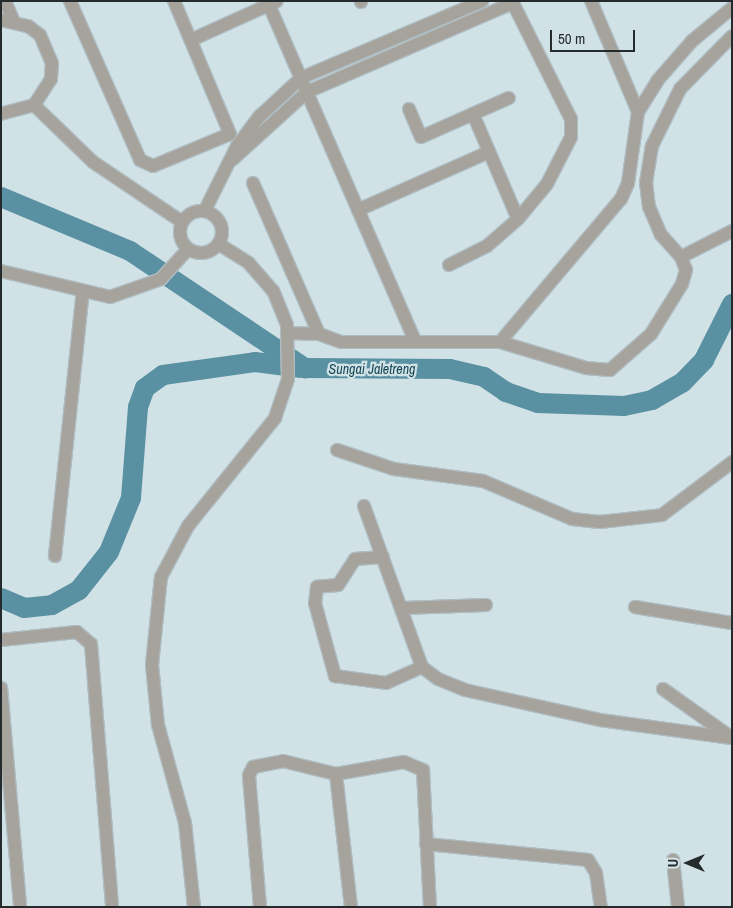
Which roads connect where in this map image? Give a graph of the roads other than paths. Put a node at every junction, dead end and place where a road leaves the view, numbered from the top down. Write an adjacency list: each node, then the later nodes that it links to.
1 (5, 1): 9 (street)
2 (70, 1): 11 (street)
3 (174, 1): 11 (street)
4 (482, 1): 12 (street)
5 (591, 1): 17 (street)
6 (513, 2): 13 (street); 25 (street)
7 (273, 3): 11 (street); 12 (street)
8 (732, 8): 17 (street)
9 (7, 20): 15 (street)
10 (732, 36): 30 (street)
11 (191, 40)
12 (301, 78): 13 (street); 21 (street)
13 (307, 92): 21 (street); 24 (street)
14 (510, 98): 19 (street)
15 (34, 105): 18 (street); 26 (street)
16 (409, 109): 19 (street)
17 (638, 112): 37 (street)
18 (1, 114)
19 (473, 114): 20 (street)
20 (489, 152): 24 (street); 25 (street)
21 (232, 159): 23 (street)
22 (253, 183): 35 (street)
23 (205, 210): 26 (street); 28 (street)
24 (358, 210): 36 (street)
25 (518, 219): 31 (street)
26 (182, 222): 29 (street)
27 (732, 231): 30 (street)
28 (219, 244): 29 (street); 34 (street)
29 (188, 248): 33 (street)
30 (681, 257): 37 (street)
31 (448, 265)
32 (1, 271): 33 (street)
33 (82, 292): 41 (street)
34 (288, 333): 35 (street); 57 (street)
35 (319, 334): 36 (street)
36 (414, 339): 37 (street)
37 (500, 342)
38 (337, 450): 39 (street)
39 (732, 462)
40 (364, 506): 42 (street)
41 (55, 556)
42 (383, 557): 45 (street); 48 (street)
43 (486, 605): 45 (street)
44 (635, 607): 46 (street)
45 (403, 608): 48 (street)
46 (732, 623)
47 (1, 640): 56 (street)
48 (422, 667): 51 (street)
49 (1, 688): 55 (street)
50 (663, 689): 51 (street)
51 (732, 738)
52 (336, 774): 53 (street); 58 (street); 59 (street)
53 (426, 844): 60 (street); 61 (street)
54 (673, 860): 62 (street)
55 (20, 907)
56 (112, 907)
57 (194, 907)
58 (260, 907)
59 (351, 907)
60 (430, 907)
61 (600, 907)
62 (678, 907)

